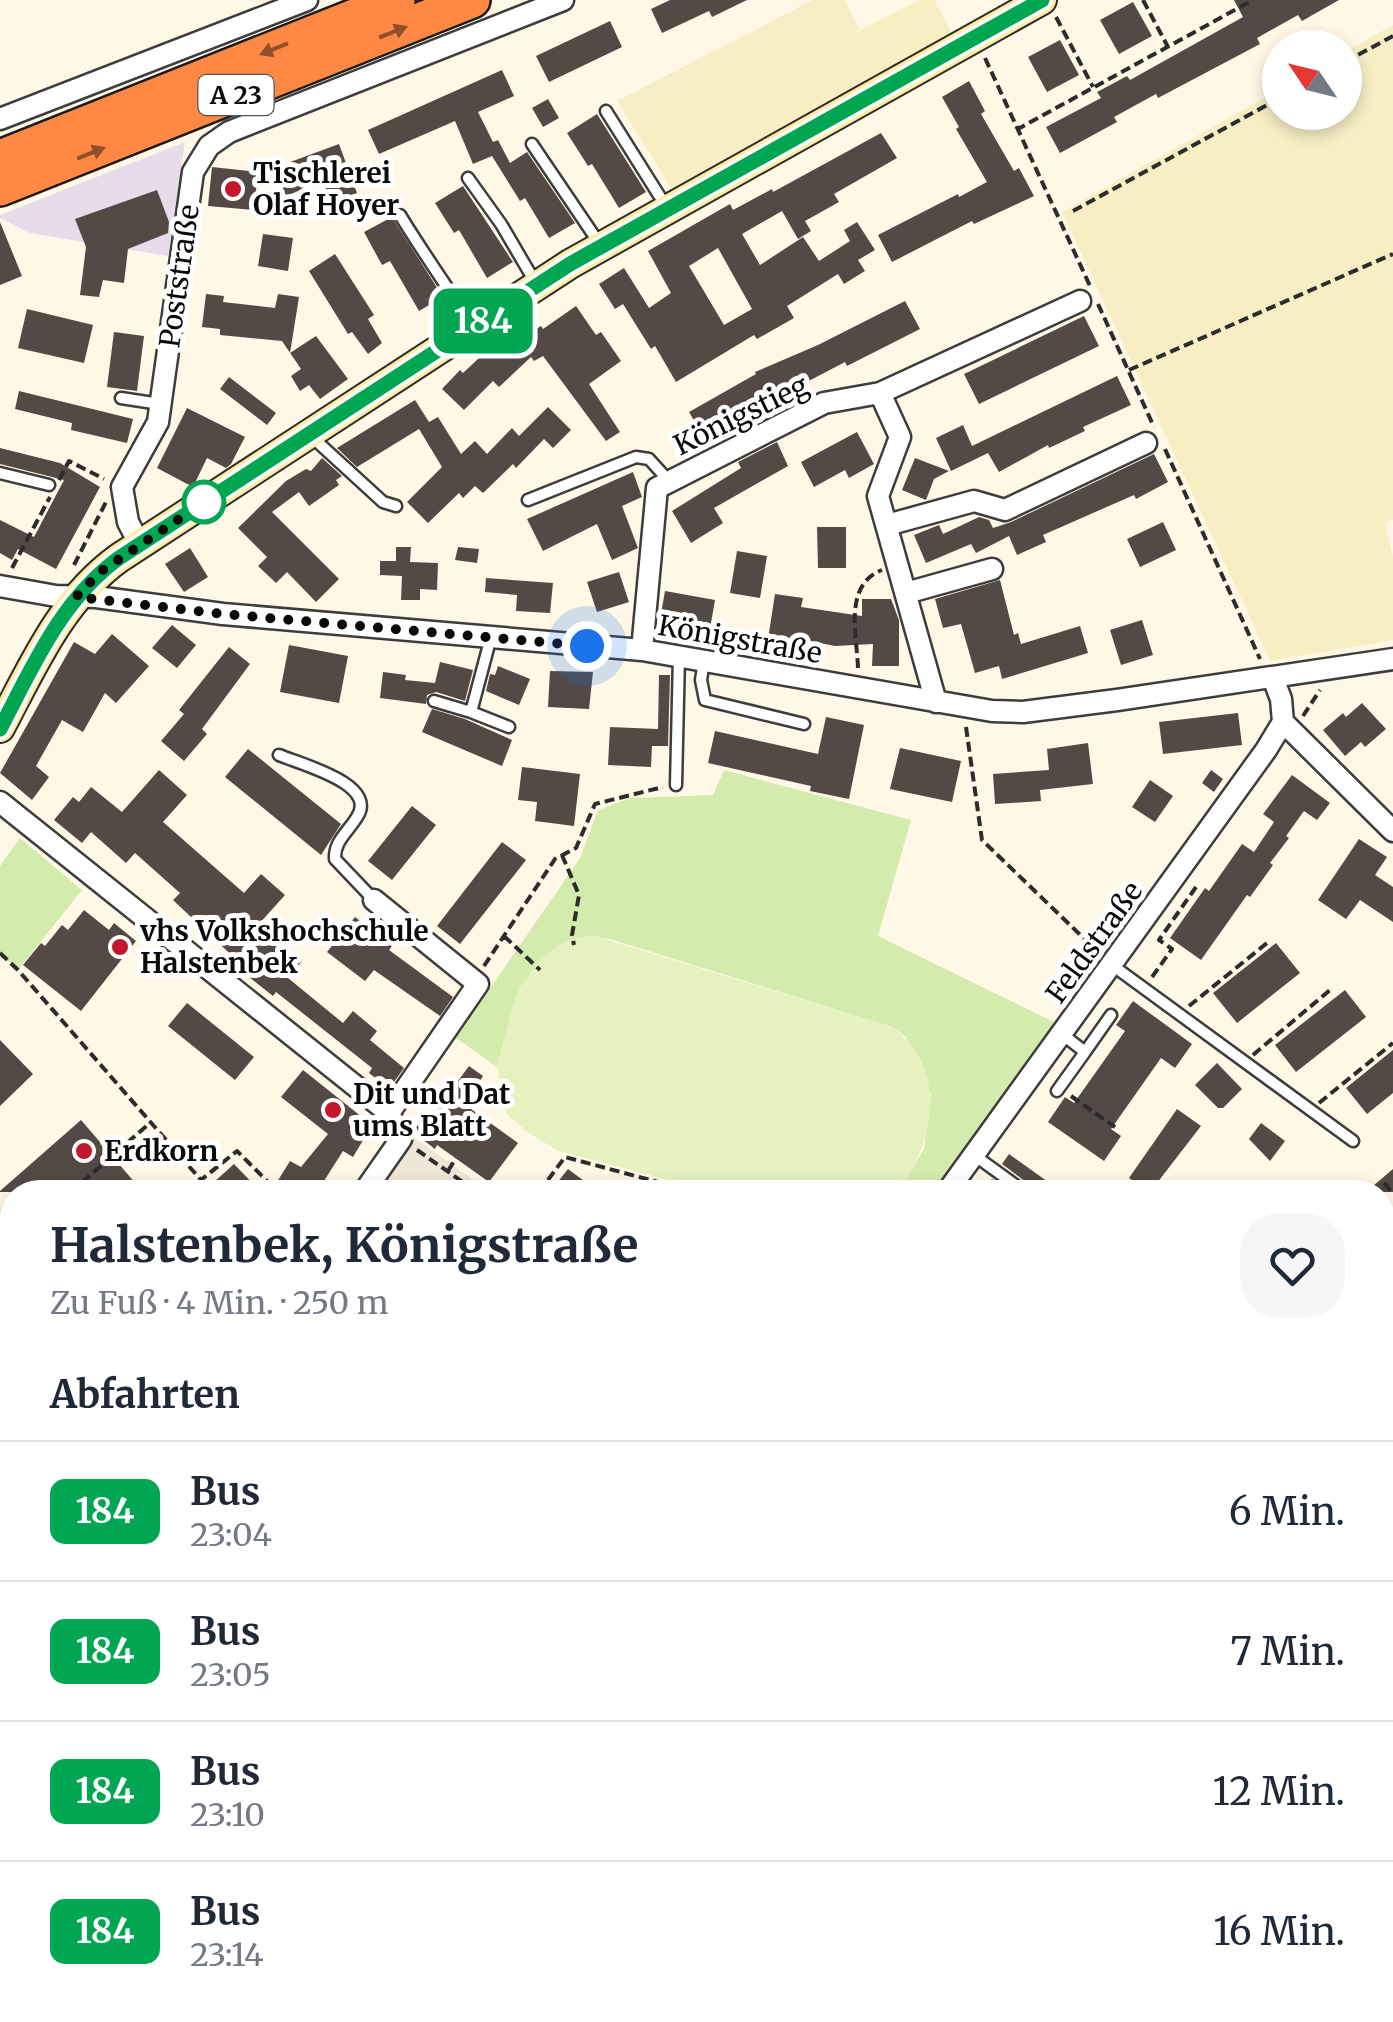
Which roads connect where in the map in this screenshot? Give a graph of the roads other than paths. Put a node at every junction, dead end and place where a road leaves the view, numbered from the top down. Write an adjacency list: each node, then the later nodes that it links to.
1 (307, 0): 7 (street)
2 (397, 0): 9 (highway, A 23, one-way to 9)
3 (472, 0): 11 (highway, A 23, one-way to 3)
4 (562, 0): 20 (street, Poststraße)
5 (1047, 4): 12 (street)
6 (606, 111): 12 (lane)
7 (0, 119)
8 (532, 144): 14 (lane)
9 (0, 158)
10 (468, 178): 15 (lane)
11 (0, 188)
12 (667, 208): 14 (street)
13 (400, 214): 17 (lane)
14 (601, 246): 15 (street)
15 (538, 286): 17 (street)
16 (1080, 301): 18 (street, Königstieg)
17 (473, 328): 21 (street)
18 (880, 393): 24 (street, Königstieg); 28 (street)
19 (121, 398): 20 (lane)
20 (160, 404): 29 (street, Poststraße)
21 (309, 434): 27 (lane); 29 (street)
22 (1146, 443): 28 (street)
23 (0, 473): 25 (lane)
24 (669, 481): 26 (lane); 35 (street, Königstieg)
25 (49, 485)
26 (528, 500)
27 (396, 506)
28 (887, 525): 33 (street)
29 (140, 545): 32 (street)
30 (992, 569): 33 (street)
31 (2, 586): 32 (street, Königstraße)
32 (73, 586): 34 (street, Königstraße); 46 (street)
33 (906, 593): 41 (street)
34 (491, 638): 35 (street, Königstraße); 42 (lane)
35 (642, 650): 36 (street, Königstraße)
36 (680, 656): 38 (street, Königstraße); 48 (lane)
37 (1393, 659): 39 (street, Königstraße)
38 (704, 661): 41 (street, Königstraße); 43 (lane)
39 (1273, 678): 41 (street, Königstraße); 45 (street)
40 (434, 701): 42 (lane)
41 (936, 702)
42 (471, 712): 44 (lane)
43 (804, 724)
44 (509, 727)
45 (1288, 727): 50 (street); 52 (street, Feldstraße)
46 (0, 728)
47 (278, 755): 51 (lane)
48 (676, 785)
49 (0, 802): 57 (street)
50 (1393, 832)
51 (374, 900): 57 (street)
52 (1112, 965): 54 (street, Feldstraße); 58 (lane)
53 (1110, 1015): 55 (lane)
54 (1062, 1034): 55 (lane); 59 (street, Feldstraße)
55 (1085, 1052): 56 (lane)
56 (1058, 1089)
57 (390, 1113): 60 (street)
58 (1353, 1141)
59 (974, 1155): 61 (street, Feldstraße); 62 (lane)
60 (372, 1180)
61 (956, 1180)
62 (1008, 1180)

